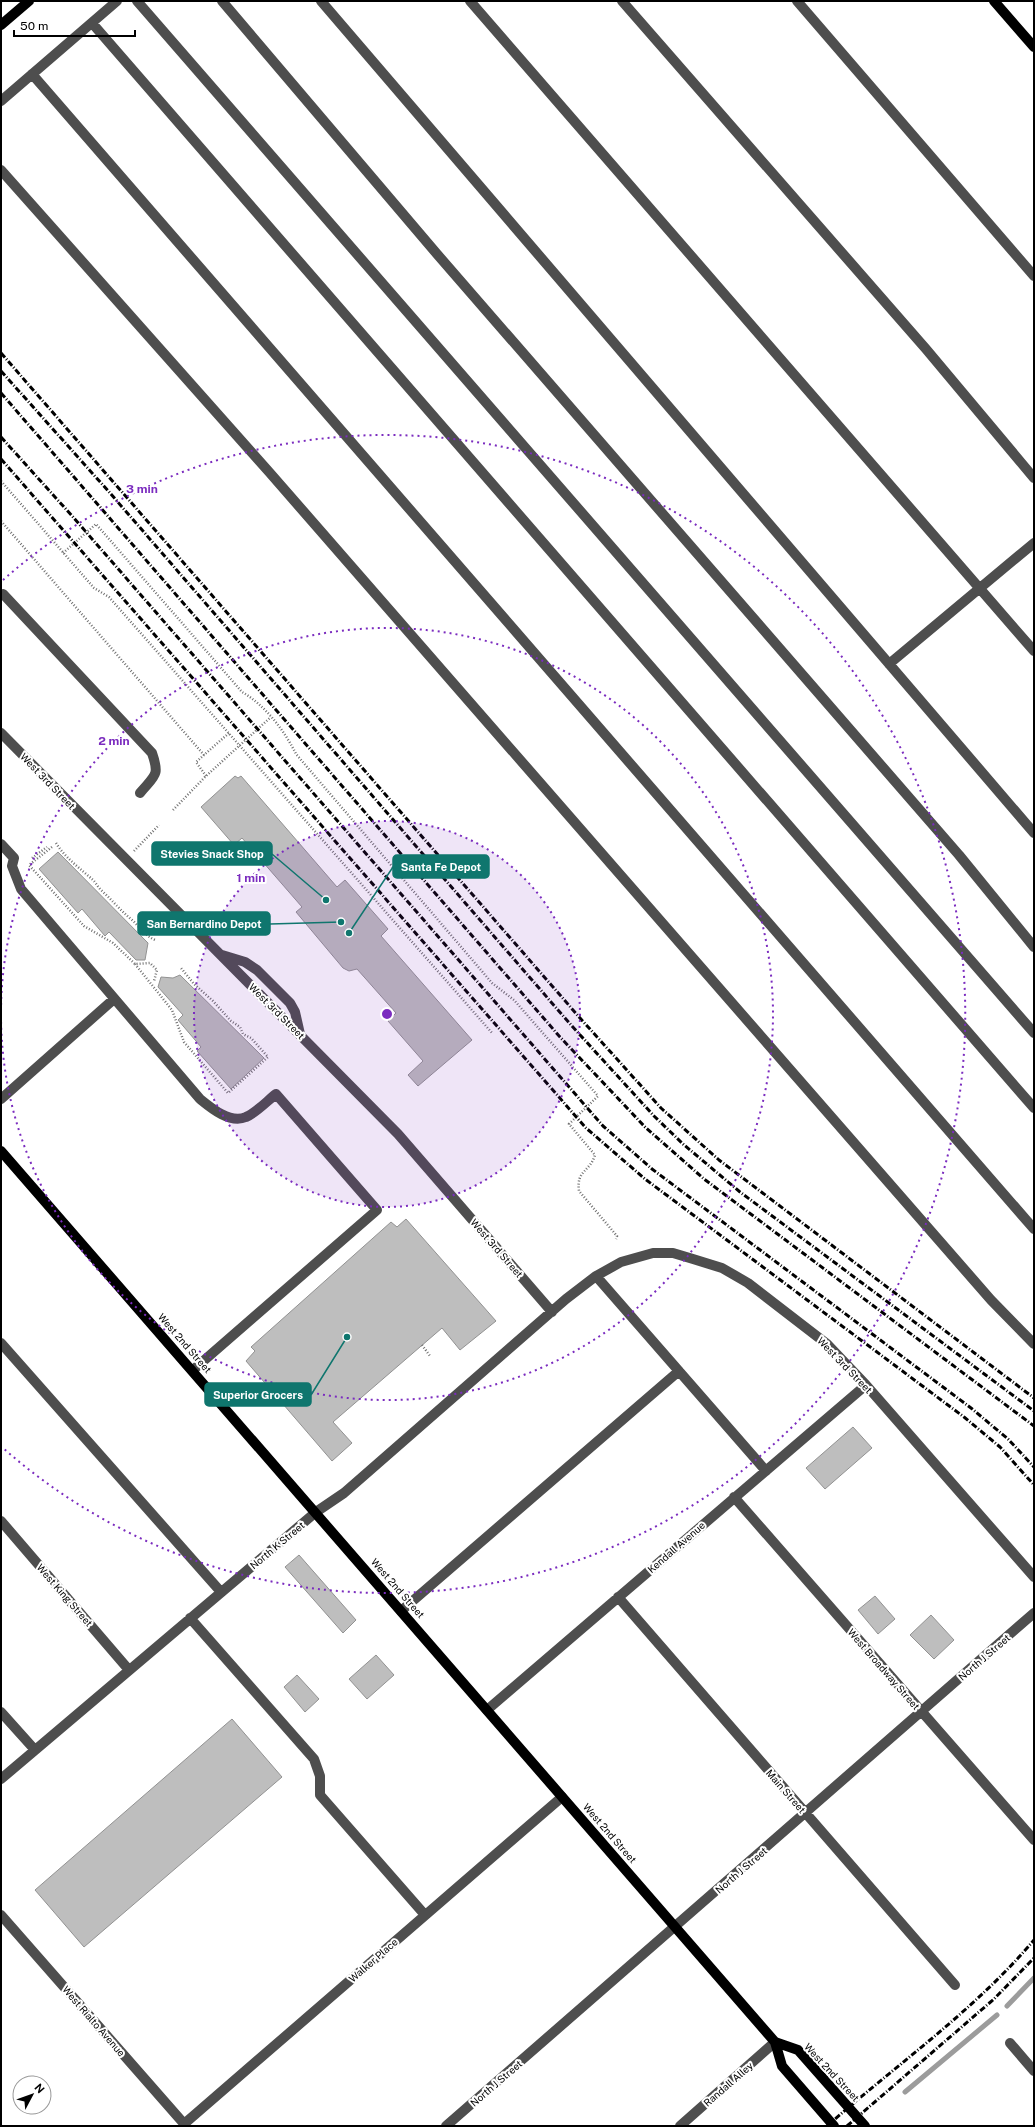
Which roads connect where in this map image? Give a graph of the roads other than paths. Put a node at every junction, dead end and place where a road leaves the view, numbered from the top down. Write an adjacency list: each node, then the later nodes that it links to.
1 (29, 1): 11 (main road)
2 (117, 1): 10 (street)
3 (137, 1): 30 (street)
4 (222, 1): 27 (street)
5 (321, 1): 22 (street)
6 (470, 1): 19 (street)
7 (622, 1): 17 (street)
8 (797, 1): 16 (street)
9 (994, 1): 12 (main road)
10 (92, 22): 13 (street); 33 (street)
11 (1, 25)
12 (1034, 47)
13 (32, 74): 14 (street); 35 (street)
14 (1, 101)
15 (1, 170): 39 (street)
16 (1034, 276)
17 (1034, 478)
18 (1034, 543): 19 (street)
19 (980, 589): 21 (street); 22 (street)
20 (2, 595): 24 (street)
21 (1034, 651)
22 (889, 664): 25 (street)
23 (1, 733): 28 (street, West 3rd Street)
24 (140, 793)
25 (1034, 832)
26 (1, 844): 29 (street)
27 (1034, 947)
28 (222, 955): 31 (street, West 3rd Street); 31 (street)
29 (114, 999): 32 (street); 40 (street)
30 (1034, 1033)
31 (300, 1034): 37 (street, West 3rd Street)
32 (1, 1099)
33 (1034, 1108)
34 (1, 1151): 40 (main road, West 2nd Street)
35 (1034, 1229)
36 (596, 1276): 37 (street, West 3rd Street); 41 (street); 42 (street, West 3rd Street)
37 (552, 1312): 45 (street, North K Street)
38 (1, 1343): 48 (street)
39 (1034, 1344)
40 (193, 1370): 45 (main road, West 2nd Street)
41 (679, 1371): 43 (street); 50 (street)
42 (866, 1385): 43 (street, Kendall Avenue); 47 (street, West 3rd Street)
43 (766, 1471): 44 (street, Kendall Avenue)
44 (734, 1497): 49 (street, Kendall Avenue); 56 (street, West Broadway Street)
45 (316, 1512): 48 (street, North K Street); 50 (main road, West 2nd Street)
46 (1, 1521): 53 (street, West King Street)
47 (1034, 1577)
48 (221, 1592): 52 (street, North K Street)
49 (618, 1597): 54 (street, Kendall Avenue); 60 (street, Main Street)
50 (401, 1611): 54 (main road, West 2nd Street)
51 (1034, 1613): 56 (street, North J Street)
52 (190, 1618): 53 (street, North K Street); 63 (street)
53 (130, 1670): 57 (street, North K Street)
54 (487, 1710): 59 (main road, West 2nd Street)
55 (1, 1712): 57 (street)
56 (922, 1712): 60 (street, North J Street); 61 (street, West Broadway Street)
57 (35, 1750): 58 (street, North K Street)
58 (1, 1779)
59 (562, 1797): 63 (street, Walker Place); 64 (main road, West 2nd Street)
60 (806, 1814): 64 (street, North J Street); 65 (street, Main Street)
61 (1034, 1840)
62 (1, 1915): 69 (street, West Rialto Avenue)
63 (425, 1915): 69 (street, Walker Place)
64 (676, 1926): 66 (main road, West 2nd Street); 70 (street, North J Street)
65 (955, 1985)
66 (775, 2042): 71 (street, Randall Alley); 72 (main road, West 2nd Street); 73 (main road, West 2nd Street)
67 (1010, 2043): 68 (street)
68 (1034, 2071)
69 (185, 2125)
70 (446, 2126)
71 (680, 2126)
72 (834, 2126)
73 (865, 2126)

